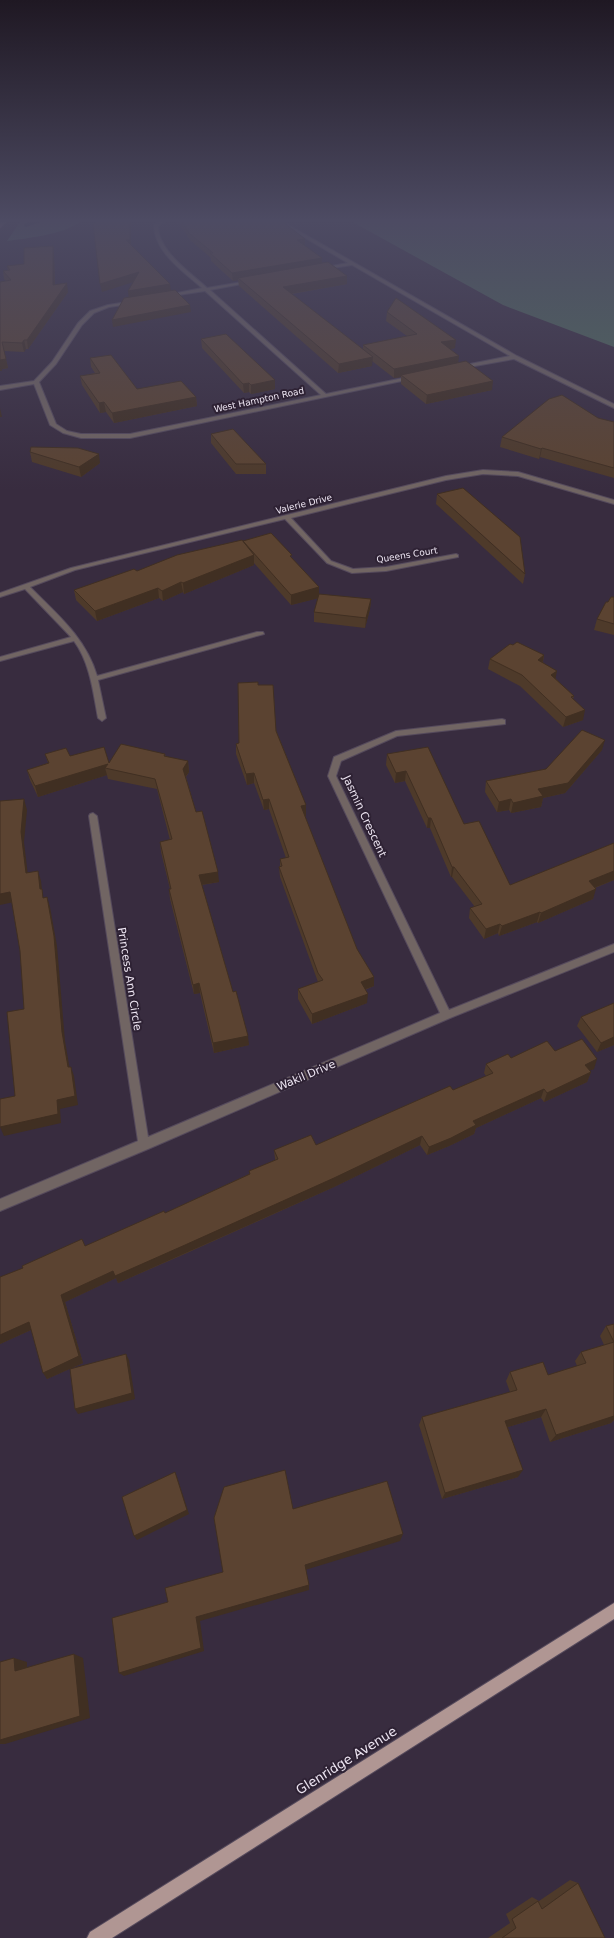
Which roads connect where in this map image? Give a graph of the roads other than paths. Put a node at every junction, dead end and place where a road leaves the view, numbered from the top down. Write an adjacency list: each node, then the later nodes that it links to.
1 (99, 309): 7 (street)
2 (227, 309): 9 (street)
3 (431, 309): 4 (street)
4 (515, 357): 5 (street); 10 (street)
5 (454, 369)
6 (416, 377): 9 (street, West Hampton Road)
7 (36, 382): 8 (street); 9 (street, West Hampton Road)
8 (0, 388)
9 (325, 396)
10 (614, 406)
11 (614, 502): 12 (street, Valerie Drive)
12 (287, 517): 13 (street, Queens Court); 14 (street, Valerie Drive)
13 (456, 556)
14 (26, 586): 15 (street, Valerie Drive); 17 (street)
15 (0, 595)
16 (260, 634): 19 (street)
17 (75, 638): 18 (street); 19 (street)
18 (0, 659)
19 (94, 679): 20 (street)
20 (102, 718)
21 (502, 722): 24 (street, Jasmin Crescent)
22 (92, 816): 25 (street, Princess Ann Circle)
23 (614, 948): 24 (street, Wakil Drive)
24 (446, 1015): 25 (street, Wakil Drive)
25 (144, 1145): 26 (street, Wakil Drive)
26 (0, 1205)
27 (614, 1610): 28 (main road, Glenridge Avenue)
28 (96, 1938)

